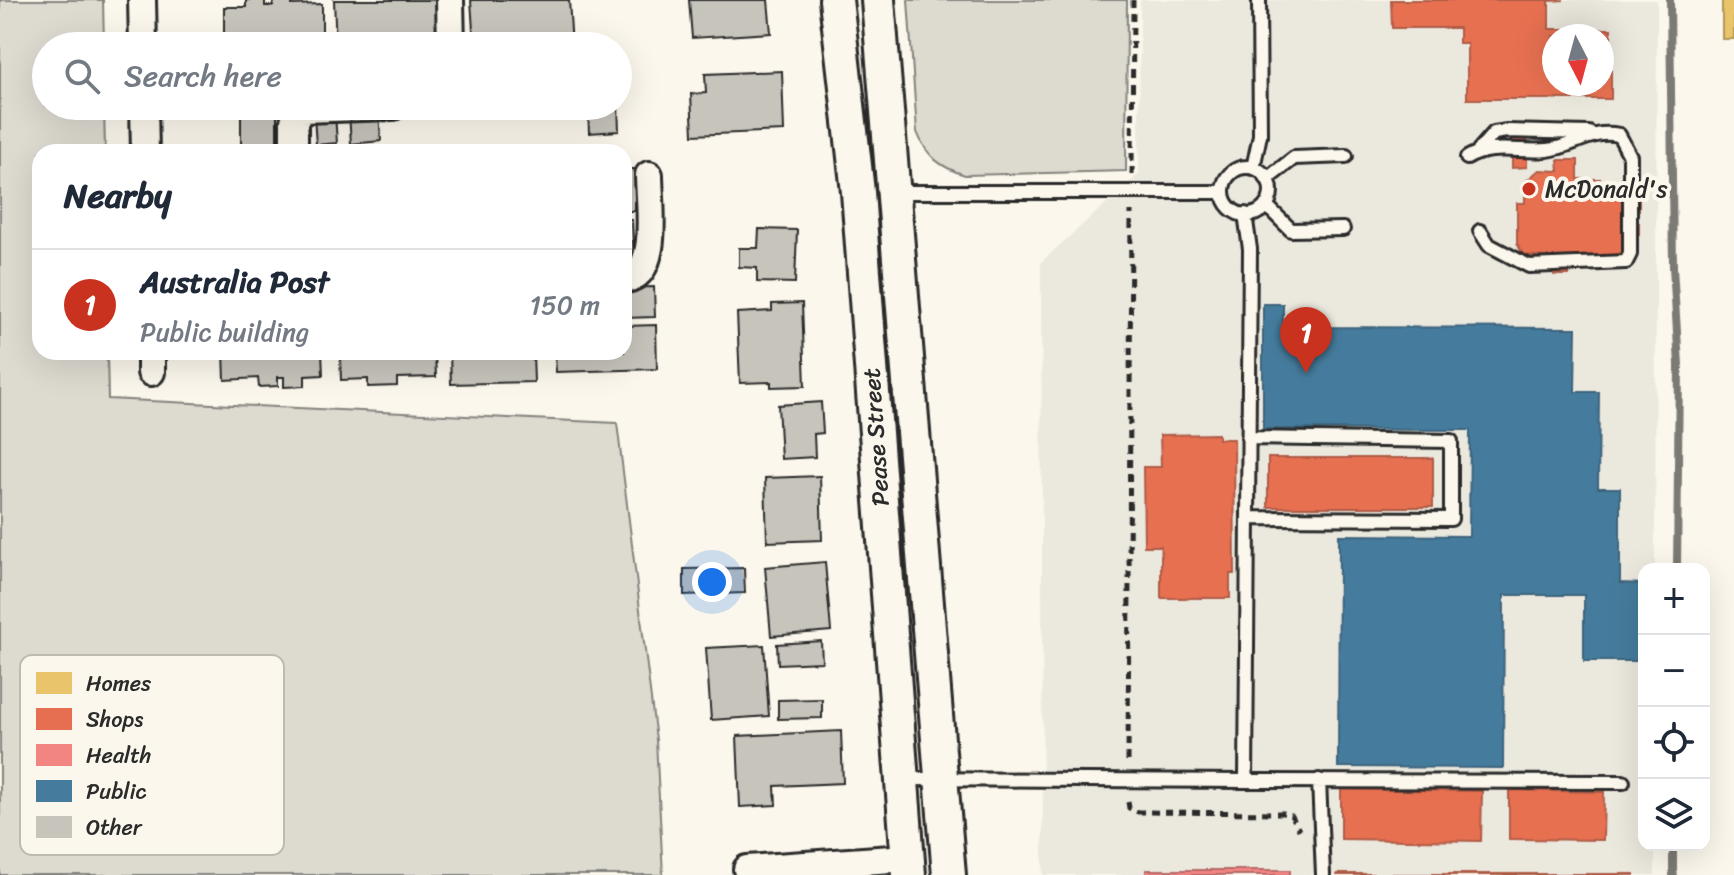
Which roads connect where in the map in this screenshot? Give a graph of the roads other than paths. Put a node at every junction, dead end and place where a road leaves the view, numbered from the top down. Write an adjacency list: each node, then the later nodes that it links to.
1 (142, 0): 6 (street)
2 (450, 0): 7 (street)
3 (836, 0): 19 (street, Pease Street)
4 (878, 0): 19 (street, Pease Street)
5 (1259, 0): 16 (lane)
6 (143, 32)
7 (451, 32)
8 (144, 120): 11 (street)
9 (295, 120): 12 (street)
10 (1596, 133): 13 (lane); 13 (lane); 24 (lane)
11 (145, 144)
12 (294, 144)
13 (1479, 150): 15 (lane)
14 (1346, 156): 18 (lane)
15 (1467, 158)
16 (1253, 168): 18 (lane); 20 (lane)
17 (649, 175): 25 (street)
18 (1267, 179): 21 (lane)
19 (877, 192): 20 (lane); 28 (street, Pease Street); 29 (street, Pease Street)
20 (1223, 192): 22 (lane)
21 (1266, 205): 22 (lane); 23 (lane)
22 (1245, 214): 26 (lane)
23 (1343, 229)
24 (1480, 231)
25 (632, 278)
26 (1248, 438): 27 (lane); 27 (lane)
27 (1249, 518): 31 (lane)
28 (901, 779): 29 (lane); 33 (street, Pease Street)
29 (941, 779): 31 (lane); 35 (street, Pease Street)
30 (1319, 780): 31 (lane); 32 (lane); 36 (lane)
31 (1246, 781)
32 (1623, 782)
33 (908, 867): 34 (street)
34 (747, 869)
35 (949, 875)
36 (1323, 875)

